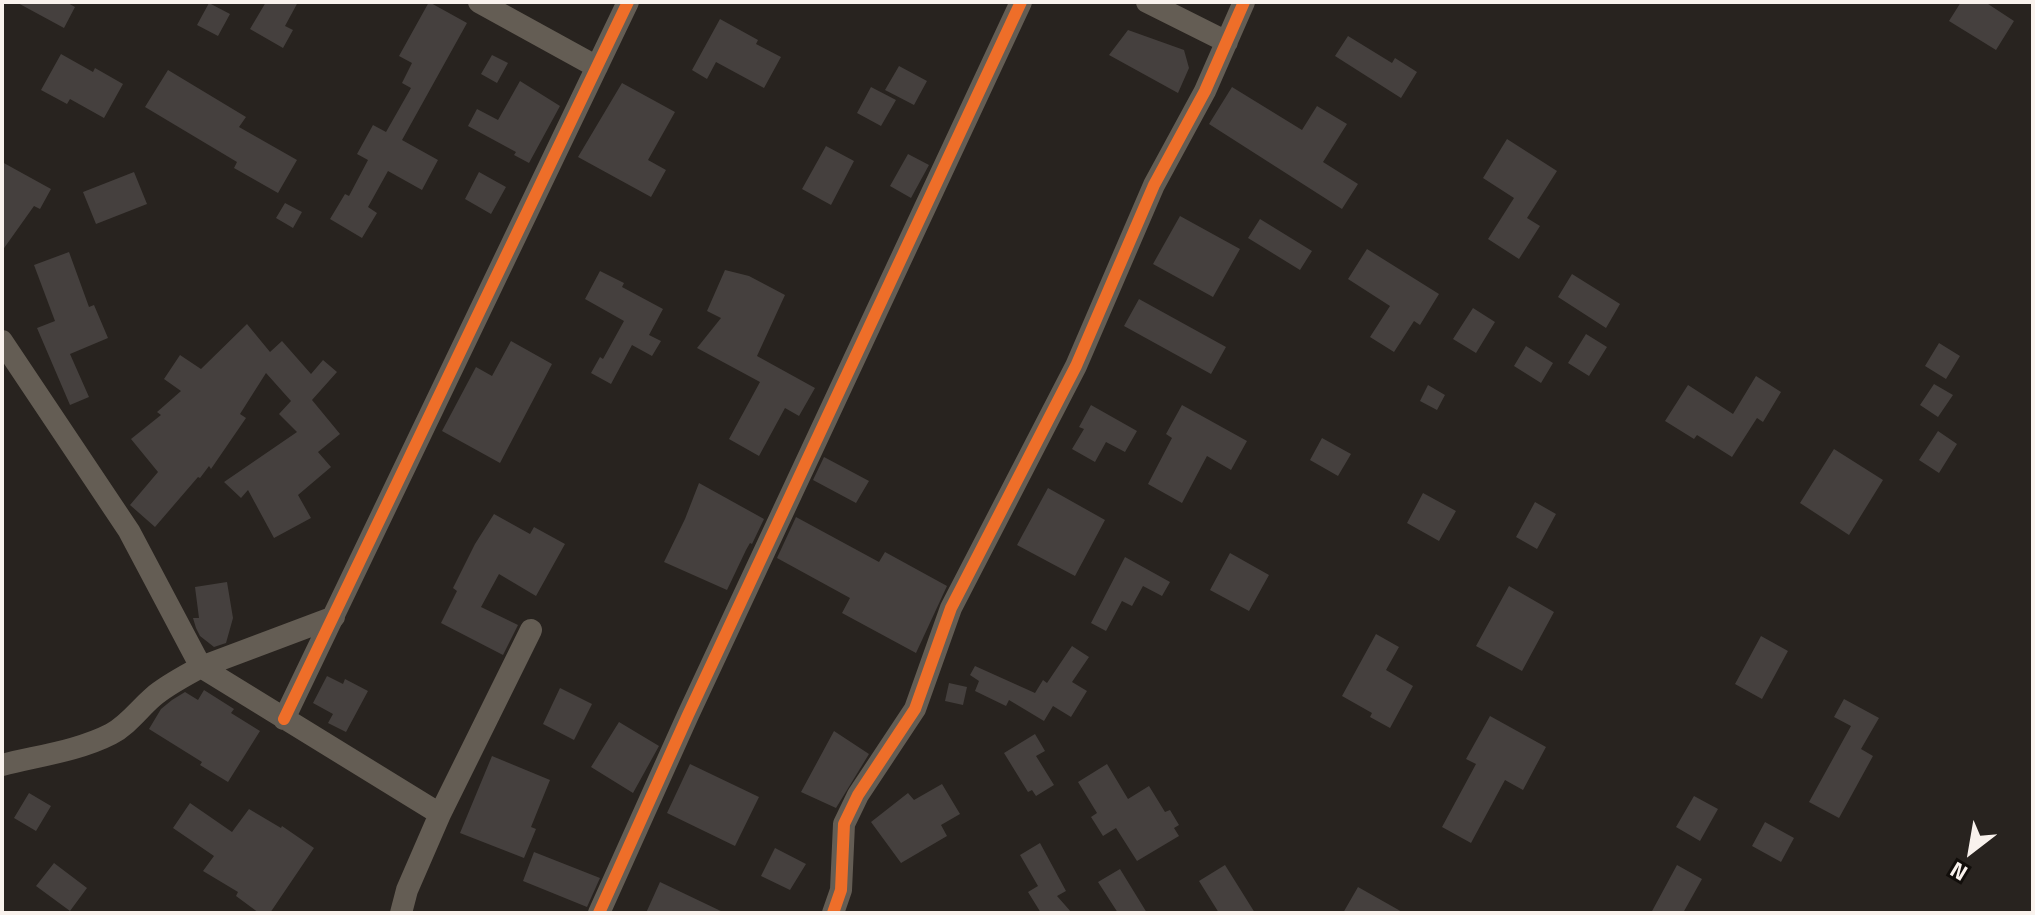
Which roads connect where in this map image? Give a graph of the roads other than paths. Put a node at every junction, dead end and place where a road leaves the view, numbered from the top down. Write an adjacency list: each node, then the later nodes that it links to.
1 (479, 2): 7 (street)
2 (628, 2): 7 (street)
3 (1021, 2): 16 (street)
4 (1147, 2): 6 (street)
5 (1244, 2): 6 (street)
6 (1227, 42): 17 (street)
7 (597, 67): 9 (street)
8 (2, 341): 11 (street)
9 (334, 617): 11 (street); 12 (street)
10 (531, 630): 14 (street)
11 (201, 667): 12 (street); 13 (street)
12 (284, 719): 14 (street)
13 (2, 765)
14 (440, 814): 15 (street)
15 (401, 913)
16 (599, 913)
17 (833, 913)

